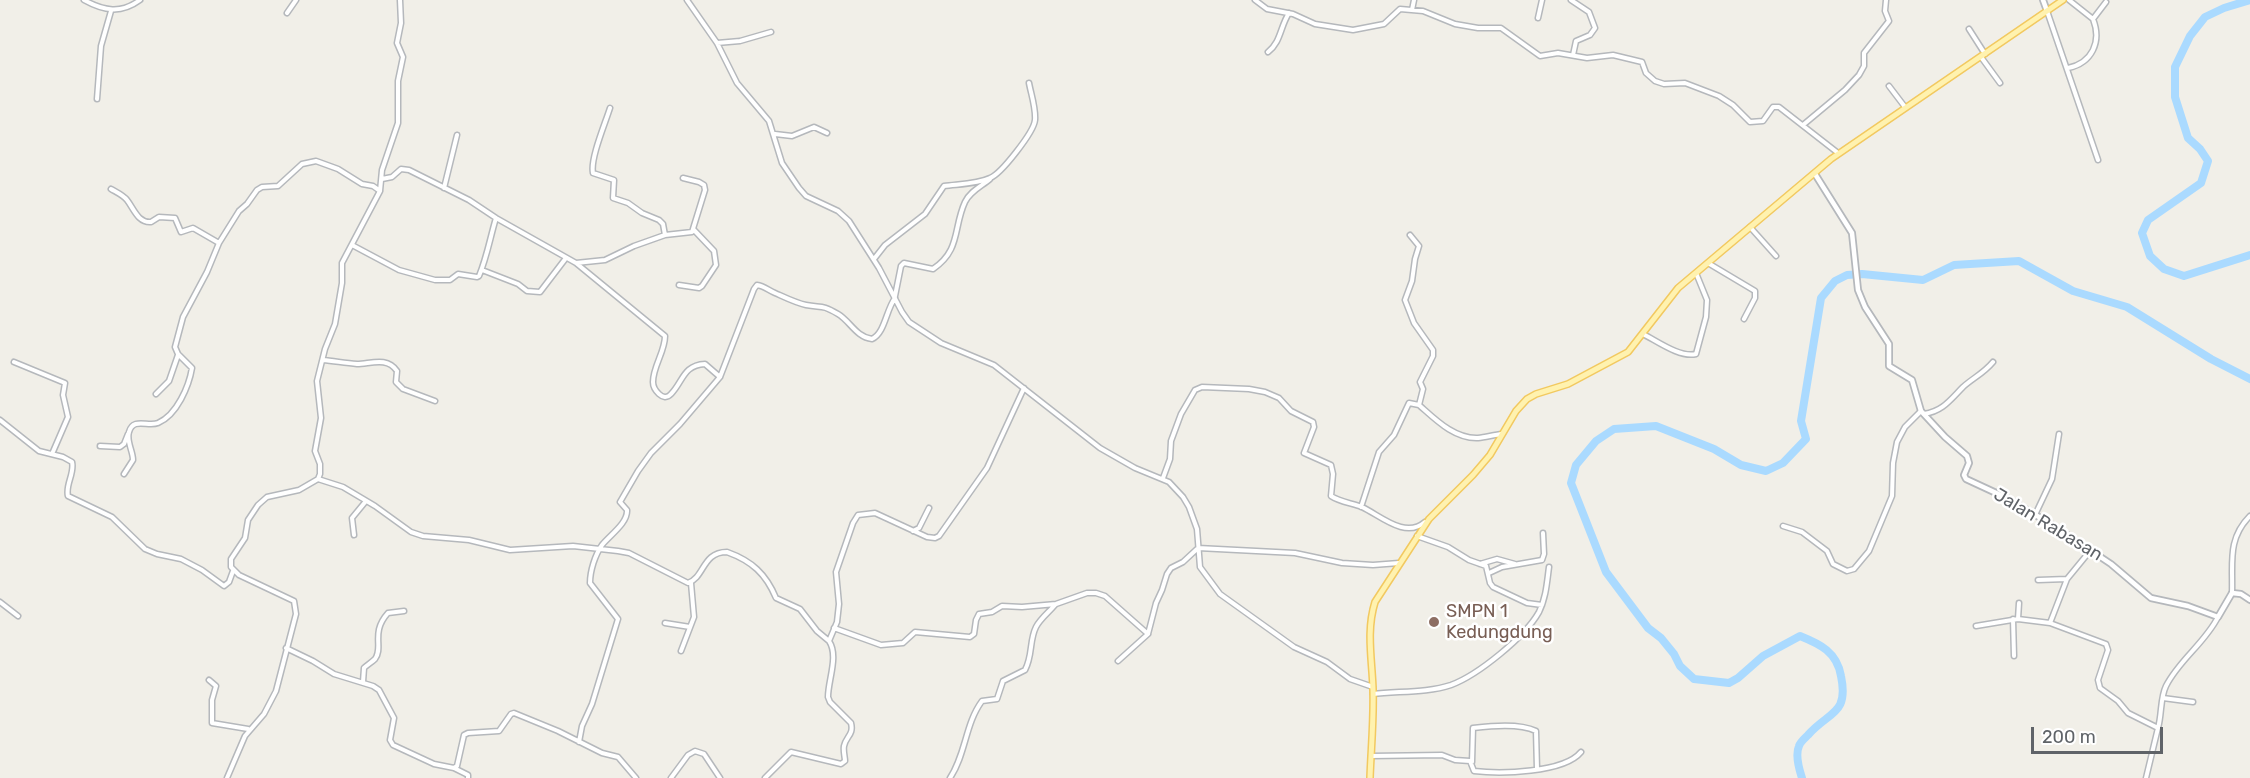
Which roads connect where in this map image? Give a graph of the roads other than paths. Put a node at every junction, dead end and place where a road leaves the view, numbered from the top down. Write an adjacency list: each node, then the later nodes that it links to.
1 (84, 0): 16 (street)
2 (140, 0): 16 (street)
3 (296, 0): 18 (street)
4 (400, 0): 44 (street)
5 (687, 0): 24 (street)
6 (1255, 0): 19 (street)
7 (1414, 0): 15 (street)
8 (1542, 0): 20 (street)
9 (1574, 0): 26 (street)
10 (1886, 0): 35 (street)
11 (2043, 0): 17 (street)
12 (2063, 0): 17 (main road)
13 (2069, 0): 21 (street)
14 (2106, 2): 21 (street)
15 (1412, 10): 19 (street); 26 (street)
16 (111, 11): 32 (street)
17 (2047, 11): 27 (main road); 28 (street)
18 (287, 13)
19 (1289, 13): 25 (street)
20 (1538, 18)
21 (2093, 19): 28 (street)
22 (1969, 29): 27 (street)
23 (771, 32): 24 (street)
24 (717, 44): 37 (street)
25 (1268, 52)
26 (1573, 55): 35 (street)
27 (1983, 56): 30 (street); 33 (main road)
28 (2068, 68): 40 (street)
29 (1029, 83): 43 (street)
30 (2000, 83)
31 (1889, 86): 33 (street)
32 (97, 99)
33 (1905, 107): 39 (main road)
34 (610, 108): 51 (street)
35 (1803, 124): 39 (street)
36 (827, 133): 37 (street)
37 (775, 134): 57 (street)
38 (457, 135): 45 (street)
39 (1838, 153): 41 (main road)
40 (2098, 160)
41 (1815, 174): 49 (main road); 75 (street)
42 (683, 178): 50 (street)
43 (992, 178): 57 (street); 63 (street)
44 (382, 179): 45 (street); 47 (street)
45 (444, 188): 48 (street)
46 (111, 189): 53 (street)
47 (380, 191): 53 (street); 54 (street)
48 (496, 218): 56 (street); 60 (street)
49 (1750, 227): 55 (street); 59 (main road)
50 (694, 230): 51 (street); 62 (street)
51 (665, 235): 58 (street)
52 (1410, 235): 74 (street)
53 (219, 243): 66 (street)
54 (352, 245): 60 (street); 67 (street)
55 (1776, 256)
56 (566, 258): 58 (street); 60 (street)
57 (874, 259): 63 (street)
58 (576, 263): 70 (street)
59 (1708, 263): 61 (main road); 64 (street)
60 (482, 270)
61 (1696, 273): 65 (main road); 65 (street)
62 (679, 285)
63 (895, 297): 70 (street); 71 (street)
64 (1744, 319)
65 (1643, 334): 78 (main road)
66 (178, 354): 72 (street); 77 (street)
67 (322, 360): 73 (street); 84 (street)
68 (14, 362): 81 (street)
69 (1993, 362): 75 (street)
70 (720, 377): 96 (street)
71 (1024, 388): 83 (street); 92 (street)
72 (156, 394)
73 (435, 401)
74 (1419, 405): 78 (street); 86 (street)
75 (1922, 412): 88 (street, Jalan Rabasan); 91 (street)
76 (0, 420): 81 (street)
77 (128, 433): 80 (street); 82 (street)
78 (1502, 434): 90 (main road)
79 (2059, 434): 88 (street)
80 (100, 446)
81 (52, 454): 103 (street)
82 (124, 474)
83 (1162, 478): 86 (street); 97 (street)
84 (318, 479): 85 (street); 103 (street)
85 (366, 501): 94 (street); 96 (street)
86 (1361, 507): 90 (street)
87 (929, 508): 92 (street)
88 (2035, 515): 98 (street, Jalan Rabasan)
89 (2250, 516): 108 (street)
90 (1429, 519): 95 (main road)
91 (1783, 526)
92 (912, 531): 122 (street)
93 (1543, 533): 101 (street)
94 (354, 535)
95 (1417, 536): 99 (main road); 100 (street)
96 (600, 548): 107 (street); 136 (street)
97 (1198, 548): 99 (street); 123 (street); 131 (street)
98 (2090, 551): 105 (street); 116 (street, Jalan Rabasan)
99 (1399, 563): 131 (main road)
100 (1479, 564): 101 (street); 104 (street)
101 (1517, 564): 104 (street)
102 (1549, 567): 113 (street)
103 (233, 571): 125 (street)
104 (1489, 573): 113 (street)
105 (2067, 579): 106 (street); 119 (street)
106 (2038, 580)
107 (691, 583): 121 (street); 124 (street)
108 (2232, 593): 109 (street); 116 (street)
109 (2250, 600)
110 (0, 602): 115 (street)
111 (2019, 603): 117 (street)
112 (1056, 604): 122 (street); 123 (street); 148 (street)
113 (1542, 605): 131 (street)
114 (404, 611): 130 (street)
115 (18, 616)
116 (2218, 617): 132 (street)
117 (2016, 619): 119 (street); 120 (street); 127 (street)
118 (665, 623): 121 (street)
119 (2050, 623): 134 (street)
120 (1976, 626)
121 (690, 627): 126 (street)
122 (834, 628): 124 (street)
123 (1148, 634): 128 (street)
124 (829, 641): 147 (street)
125 (286, 648): 130 (street); 135 (street)
126 (681, 651)
127 (2014, 656)
128 (1118, 661)
129 (209, 680): 135 (street)
130 (363, 682): 140 (street)
131 (1373, 691): 138 (main road)
132 (2163, 698): 133 (street); 134 (street)
133 (2193, 702)
134 (2158, 728): 150 (street)
135 (249, 729): 142 (street)
136 (579, 742): 140 (street); 144 (street)
137 (1581, 752): 141 (street)
138 (1371, 756): 139 (street); 149 (main road)
139 (1472, 763): 141 (street); 141 (street)
140 (454, 768): 143 (street)
141 (1537, 769)
142 (227, 778)
143 (468, 778)
144 (636, 778)
145 (671, 778): 146 (street)
146 (720, 778)
147 (765, 778)
148 (950, 778)
149 (1370, 778)
150 (2146, 778)

